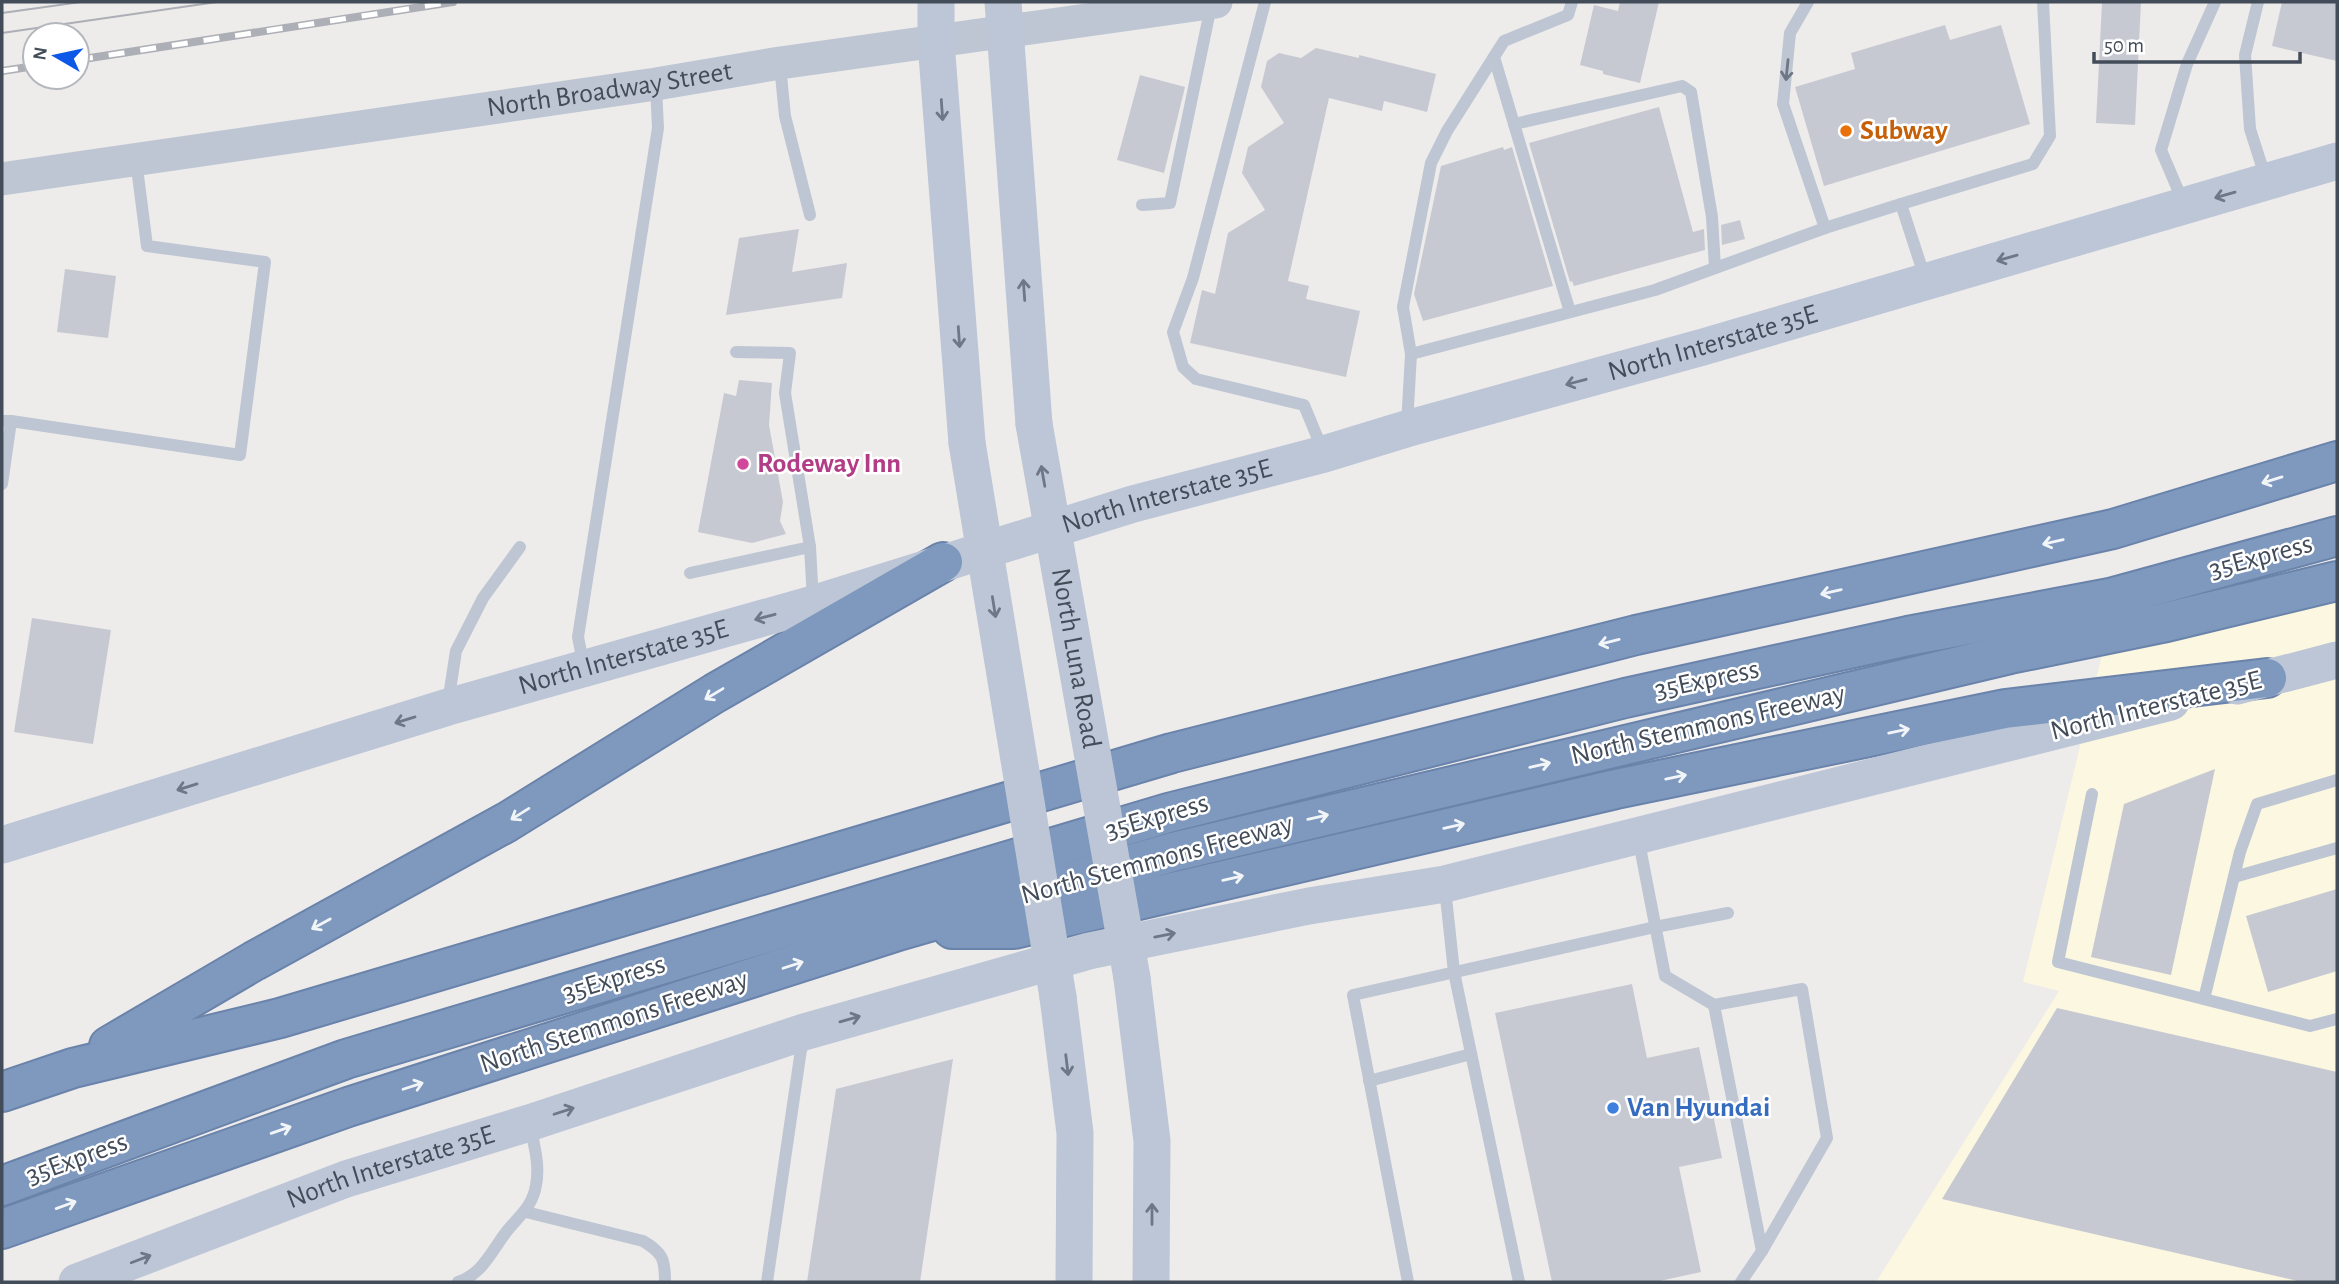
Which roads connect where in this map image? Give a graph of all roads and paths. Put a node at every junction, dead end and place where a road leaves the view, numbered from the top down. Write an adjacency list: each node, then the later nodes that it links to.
1 (936, 2): 10 (main road)
2 (1214, 2): 9 (street, North Broadway Street); 20 (lane)
3 (1265, 2): 31 (lane)
4 (1572, 2): 11 (lane)
5 (2043, 2): 19 (lane)
6 (2215, 2): 21 (lane)
7 (2258, 2): 18 (lane)
8 (1807, 4): 23 (lane, one-way to 23)
9 (1004, 17): 10 (street, North Broadway Street); 74 (main road, North Luna Road, one-way to 9, bridge)
10 (936, 42): 12 (street, North Broadway Street); 73 (main road, one-way to 73, bridge)
11 (1494, 57): 14 (lane); 28 (lane)
12 (780, 63): 13 (street, North Broadway Street); 22 (lane)
13 (656, 84): 15 (street, North Broadway Street); 42 (lane)
14 (1514, 124): 24 (lane); 26 (lane)
15 (136, 160): 17 (street, North Broadway Street); 29 (lane)
16 (2337, 161): 18 (main road, North Interstate 35E)
17 (2, 179)
18 (2267, 183): 21 (main road, North Interstate 35E, one-way to 21)
19 (1901, 204): 23 (lane); 25 (lane)
20 (1142, 205)
21 (2185, 206): 25 (main road, North Interstate 35E, one-way to 25)
22 (810, 215)
23 (1825, 228): 24 (lane)
24 (1715, 268): 26 (lane)
25 (1926, 282): 30 (main road, North Interstate 35E, one-way to 30)
26 (1570, 312): 28 (lane)
27 (736, 352): 36 (lane)
28 (1411, 354): 30 (lane)
29 (6, 421): 33 (lane)
30 (1406, 429): 31 (main road, North Interstate 35E)
31 (1324, 454): 37 (main road, North Interstate 35E)
32 (2337, 461): 61 (highway, one-way to 61)
33 (2, 484)
34 (2337, 536): 65 (highway, 35Express)
35 (520, 547): 44 (lane)
36 (810, 547): 38 (lane); 40 (lane)
37 (943, 562): 40 (main road, North Interstate 35E); 61 (highway, one-way to 61)
38 (690, 573)
39 (2337, 581): 54 (highway, North Stemmons Freeway, one-way to 39)
40 (813, 604): 42 (main road, North Interstate 35E, one-way to 42)
41 (2337, 660): 43 (main road, North Interstate 35E)
42 (584, 667): 44 (main road, North Interstate 35E)
43 (2267, 678): 47 (main road, North Interstate 35E); 54 (highway, one-way to 43)
44 (447, 707): 48 (main road, North Interstate 35E, one-way to 48)
45 (2337, 780): 50 (lane)
46 (2092, 794): 56 (lane)
47 (1638, 837): 51 (main road, North Interstate 35E); 53 (lane)
48 (2, 845)
49 (2337, 848): 50 (lane)
50 (2234, 877): 56 (lane)
51 (1445, 884): 55 (lane); 59 (main road, North Interstate 35E, one-way to 51)
52 (1728, 913): 53 (lane)
53 (1655, 927): 55 (lane); 57 (lane)
54 (901, 930): 67 (highway, North Stemmons Freeway, one-way to 54)
55 (1454, 972): 60 (lane); 62 (lane)
56 (2204, 999): 58 (lane)
57 (1714, 1005): 68 (lane); 68 (lane)
58 (2337, 1018)
59 (804, 1032): 64 (main road, North Interstate 35E, one-way to 59); 72 (lane)
60 (1471, 1054): 62 (lane); 76 (lane)
61 (73, 1068): 63 (highway)
62 (1369, 1081): 75 (lane)
63 (2, 1092)
64 (529, 1123): 66 (lane); 69 (main road, North Interstate 35E, one-way to 64)
65 (2, 1186)
66 (526, 1212): 70 (lane); 71 (lane)
67 (2, 1229)
68 (1762, 1251): 77 (lane)
69 (77, 1282)
70 (458, 1282)
71 (665, 1282)
72 (767, 1282)
73 (1074, 1282)
74 (1151, 1282)
75 (1408, 1282)
76 (1519, 1282)
77 (1741, 1282)

